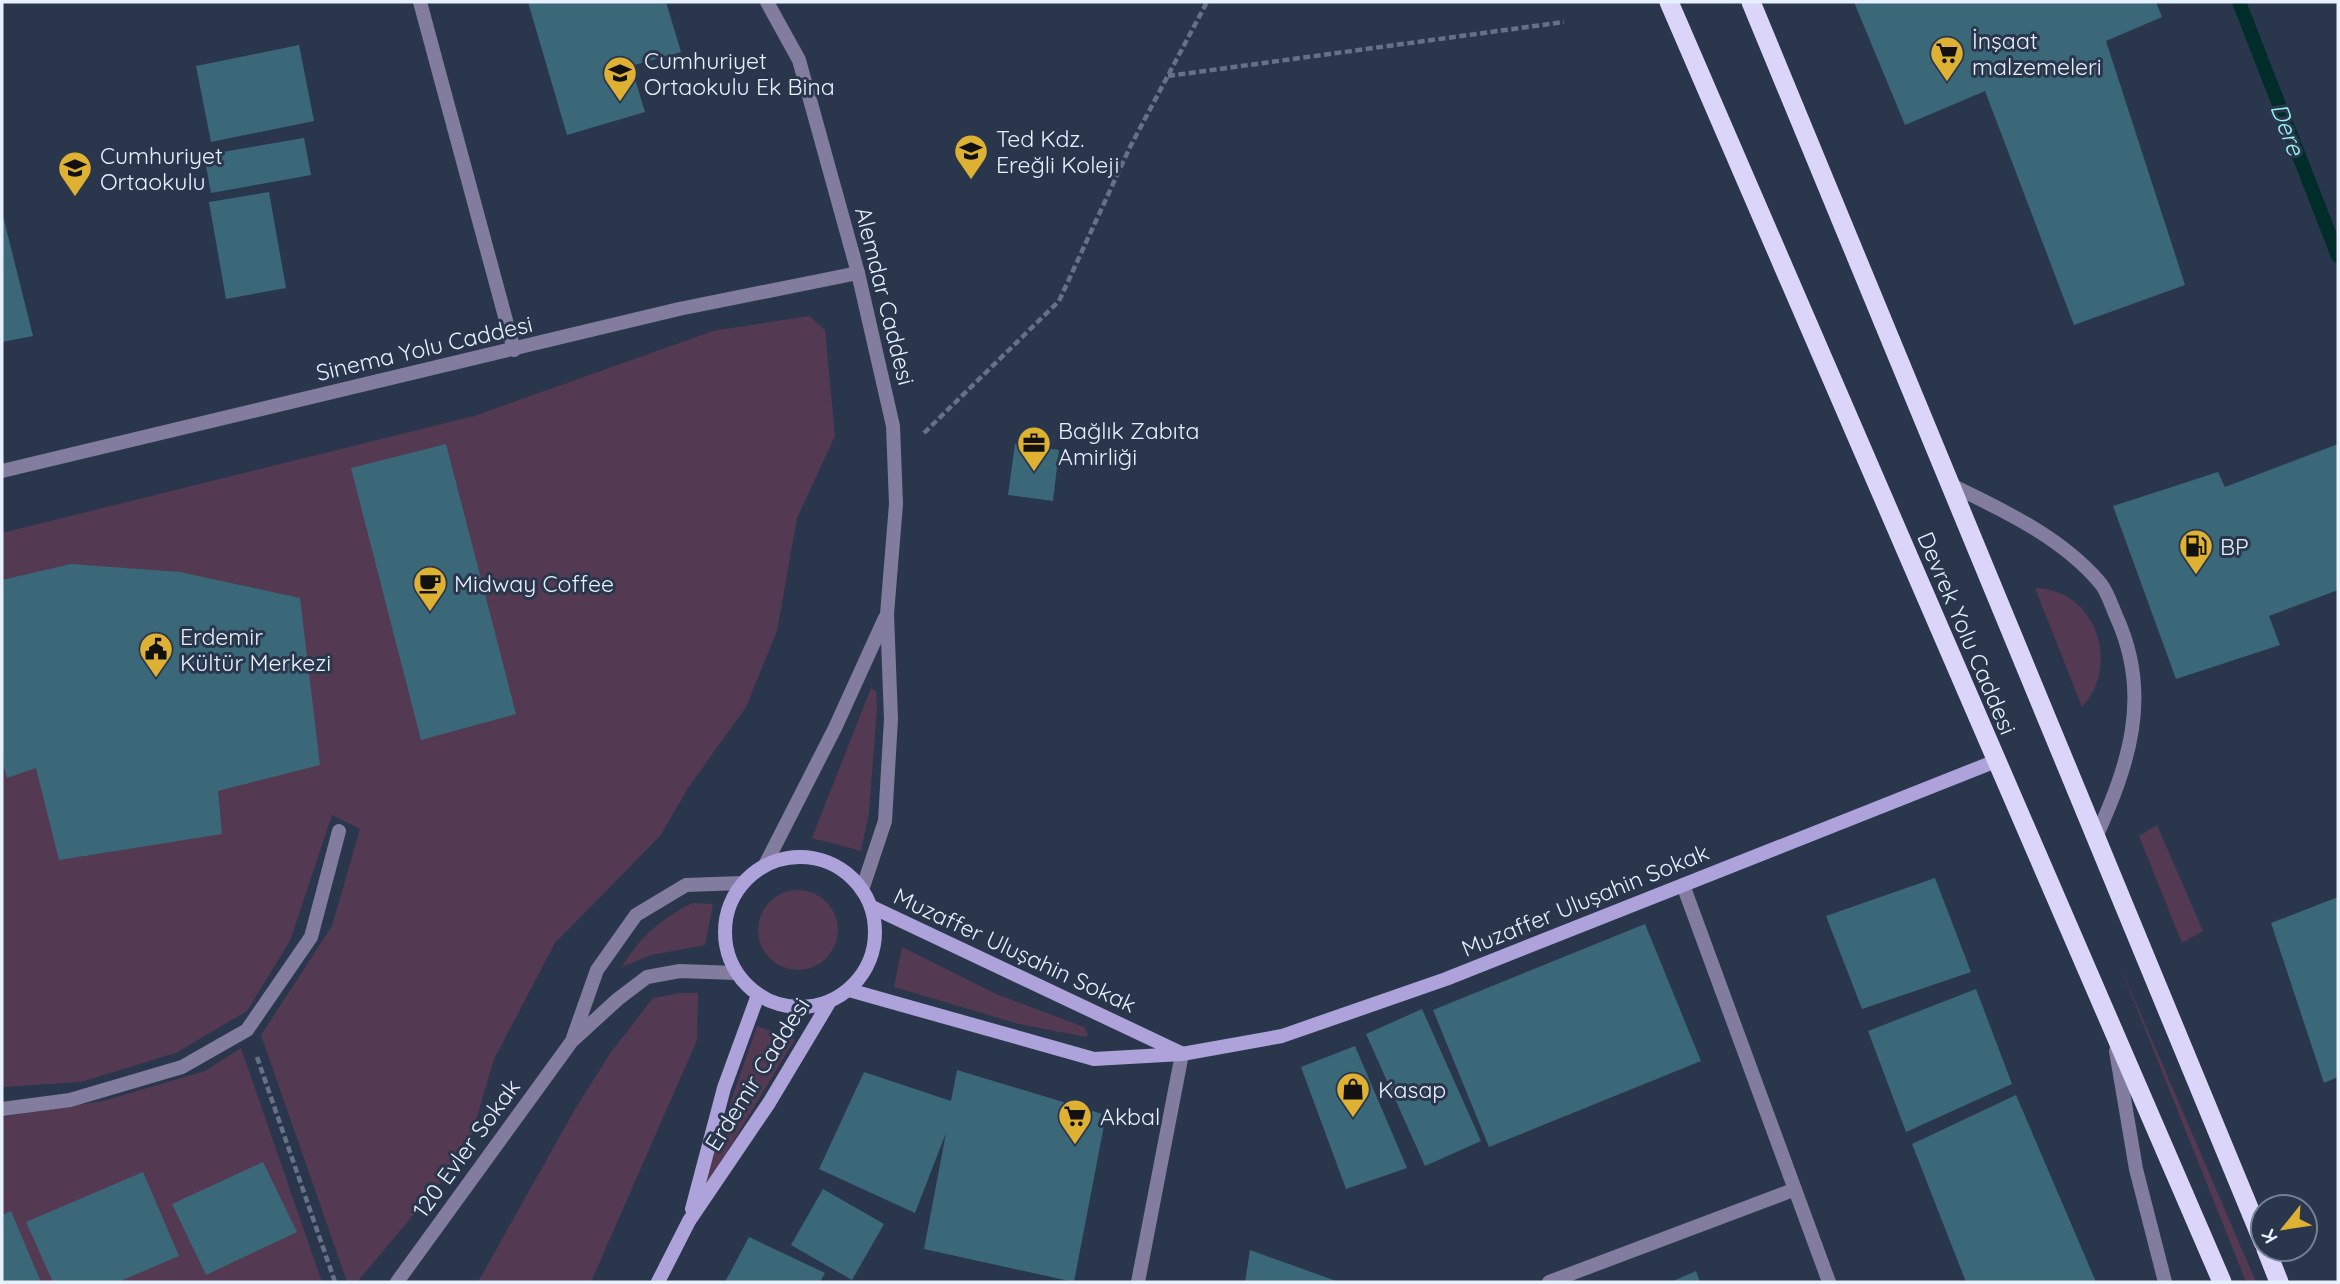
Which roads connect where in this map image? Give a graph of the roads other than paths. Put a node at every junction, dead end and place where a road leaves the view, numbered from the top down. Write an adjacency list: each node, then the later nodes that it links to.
1 (420, 2): 6 (street)
2 (768, 2): 5 (street, Alemdar Caddesi)
3 (1669, 2): 10 (highway, Devrek Yolu Caddesi)
4 (1751, 2): 8 (highway, Devrek Yolu Caddesi)
5 (858, 273): 6 (street, Sinema Yolu Caddesi); 9 (street, Alemdar Caddesi)
6 (514, 350): 7 (street, Sinema Yolu Caddesi)
7 (2, 471)
8 (1951, 485): 12 (highway, Devrek Yolu Caddesi); 12 (street)
9 (887, 614): 13 (street, Alemdar Caddesi); 16 (street, Alemdar Caddesi)
10 (1996, 761): 15 (main road, Muzaffer Uluşahin Sokak); 22 (highway, Devrek Yolu Caddesi)
11 (339, 831): 25 (street)
12 (2096, 837): 27 (highway, Devrek Yolu Caddesi)
13 (765, 865): 14 (main road, Alemdar Caddesi); 16 (main road, Alemdar Caddesi)
14 (742, 883): 18 (main road, Alemdar Caddesi); 23 (street, 120 Evler Sokak)
15 (1683, 885): 24 (main road, Muzaffer Uluşahin Sokak); 26 (street)
16 (862, 890): 17 (main road, Alemdar Caddesi)
17 (872, 907): 19 (main road, Muzaffer Uluşahin Sokak); 24 (main road, Muzaffer Uluşahin Sokak)
18 (736, 973): 20 (main road, Alemdar Caddesi); 23 (street, 120 Evler Sokak)
19 (849, 990): 21 (main road, Muzaffer Uluşahin Sokak); 24 (main road, Muzaffer Uluşahin Sokak)
20 (758, 995): 21 (main road, Erdemir Caddesi); 28 (main road, Erdemir Caddesi)
21 (830, 1001): 28 (main road, Erdemir Caddesi)
22 (2112, 1027): 35 (street); 36 (highway, Devrek Yolu Caddesi)
23 (572, 1041): 30 (street, 120 Evler Sokak)
24 (1182, 1054): 32 (street)
25 (2, 1109)
26 (1793, 1190): 33 (street); 34 (street)
27 (2249, 1208)
28 (689, 1221): 31 (main road, Erdemir Caddesi)
29 (2272, 1263): 37 (highway)
30 (397, 1282)
31 (658, 1282)
32 (1138, 1282)
33 (1549, 1282)
34 (1829, 1282)
35 (2165, 1282)
36 (2222, 1282)
37 (2279, 1282)

